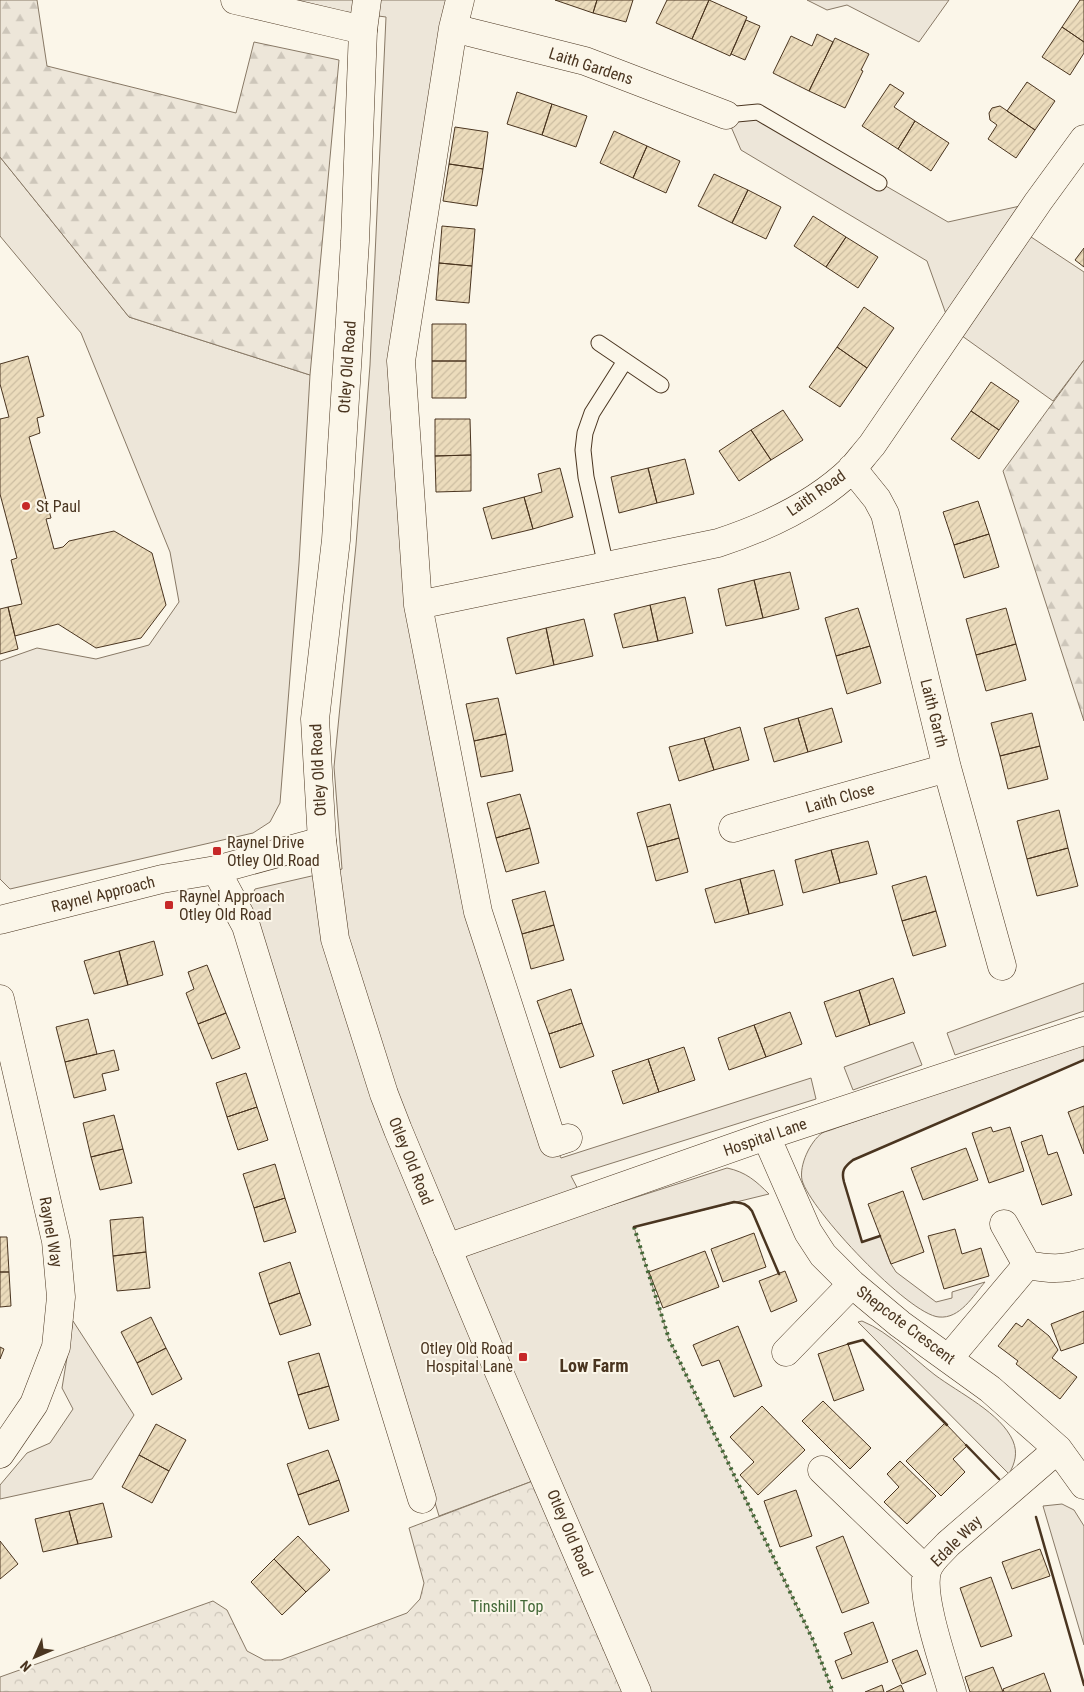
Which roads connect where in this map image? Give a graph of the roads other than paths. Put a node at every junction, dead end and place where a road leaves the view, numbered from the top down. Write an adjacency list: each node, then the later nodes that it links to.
1 (235, 0): 5 (street)
2 (367, 0): 5 (street, Otley Old Road)
3 (460, 0): 4 (street)
4 (453, 28): 6 (street, Laith Gardens); 14 (street)
5 (363, 30): 17 (street, Otley Old Road)
6 (726, 115): 8 (lane)
7 (1084, 139): 12 (street, Laith Road)
8 (879, 183)
9 (599, 343): 10 (lane)
10 (625, 361): 11 (lane); 13 (lane)
11 (661, 385)
12 (852, 468): 13 (street, Laith Road); 15 (street, Laith Garth)
13 (606, 566): 14 (street, Laith Road)
14 (418, 605): 24 (street)
15 (947, 768): 16 (street, Laith Close); 20 (street, Laith Garth)
16 (733, 828)
17 (322, 840): 18 (street, Raynel Approach); 26 (street, Otley Old Road)
18 (216, 870): 19 (street, Raynel Approach); 36 (street)
19 (0, 920)
20 (1002, 966)
21 (0, 999): 33 (street, Raynel Way)
22 (1084, 1031): 23 (street, Hospital Lane)
23 (766, 1136): 26 (street, Hospital Lane); 29 (street, Shepcote Crescent)
24 (568, 1138)
25 (1004, 1224): 28 (street)
26 (447, 1248): 38 (street, Otley Old Road)
27 (1084, 1263): 28 (street)
28 (1027, 1265): 31 (street)
29 (852, 1284): 30 (street); 31 (street, Shepcote Crescent)
30 (786, 1352)
31 (949, 1358): 32 (street, Shepcote Crescent)
32 (1058, 1449): 35 (street, Shepcote Crescent); 37 (street, Edale Way)
33 (0, 1454)
34 (822, 1470): 37 (street)
35 (1084, 1485)
36 (422, 1499)
37 (927, 1571): 39 (street, Edale Way)
38 (638, 1692)
39 (952, 1692)

